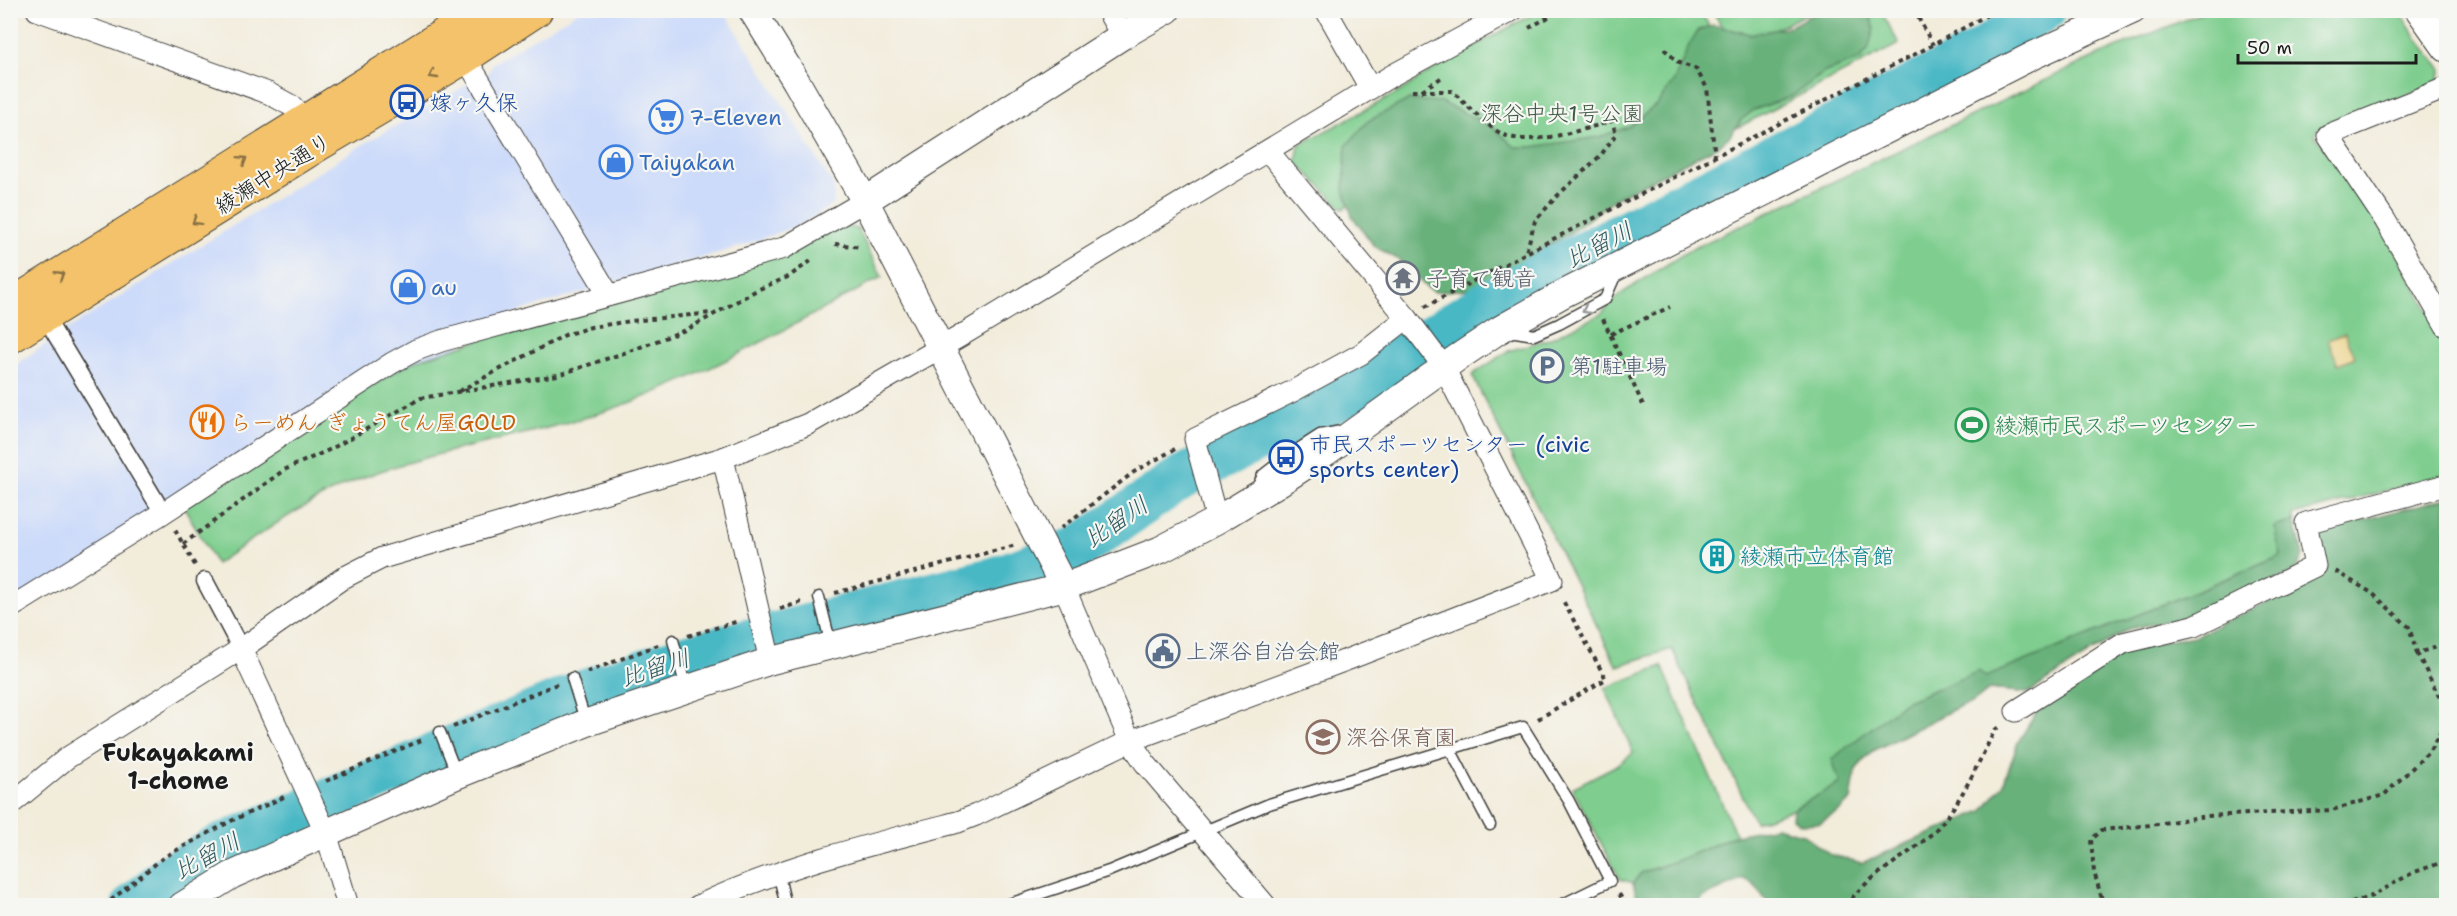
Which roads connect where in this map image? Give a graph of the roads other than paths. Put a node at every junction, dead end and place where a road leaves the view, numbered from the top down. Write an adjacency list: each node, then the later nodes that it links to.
1 (38, 10): 16 (street)
2 (484, 10): 16 (main road, 綾瀬中央通り)
3 (536, 10): 13 (main road, 綾瀬中央通り)
4 (752, 10): 18 (street)
5 (1107, 10): 11 (street)
6 (1167, 10): 11 (street)
7 (1326, 10): 14 (street)
8 (1513, 10): 14 (street)
9 (2133, 10): 26 (street)
10 (2419, 10): 12 (street)
11 (1122, 36): 18 (street)
12 (2446, 48)
13 (463, 58): 19 (street); 24 (main road, 綾瀬中央通り, one-way to 24)
14 (1370, 88): 17 (street)
15 (2446, 88): 22 (street)
16 (305, 121): 20 (main road, 綾瀬中央通り, one-way to 16)
17 (1268, 151): 21 (street); 25 (street)
18 (866, 201): 19 (street); 25 (street)
19 (609, 295): 29 (street)
20 (10, 306)
21 (1410, 323): 26 (street); 30 (street)
22 (2446, 326)
23 (53, 330): 29 (street)
24 (10, 337)
25 (941, 348): 27 (street); 31 (street)
26 (1437, 358): 30 (street); 44 (street)
27 (723, 458): 37 (street); 38 (street)
28 (2446, 485): 41 (street)
29 (163, 513): 34 (street)
30 (1217, 520): 31 (street)
31 (1060, 579): 35 (street); 44 (street)
32 (205, 581): 37 (street)
33 (819, 597): 35 (lane)
34 (10, 608)
35 (830, 639): 38 (street)
36 (673, 640): 40 (lane)
37 (241, 649): 47 (street); 48 (street)
38 (768, 654): 40 (street)
39 (572, 678): 42 (lane)
40 (684, 681): 42 (street)
41 (2016, 711)
42 (584, 717): 46 (street)
43 (440, 732): 46 (lane)
44 (1130, 741): 50 (street); 51 (street)
45 (1450, 749): 49 (lane); 50 (lane); 58 (lane)
46 (455, 770): 48 (street)
47 (10, 805)
48 (321, 824): 52 (street); 53 (street)
49 (1490, 825)
50 (1204, 831): 56 (lane); 57 (street)
51 (778, 872): 54 (street); 55 (lane)
52 (182, 906)
53 (348, 906)
54 (698, 906)
55 (786, 906)
56 (1003, 906)
57 (1266, 906)
58 (1559, 906)

